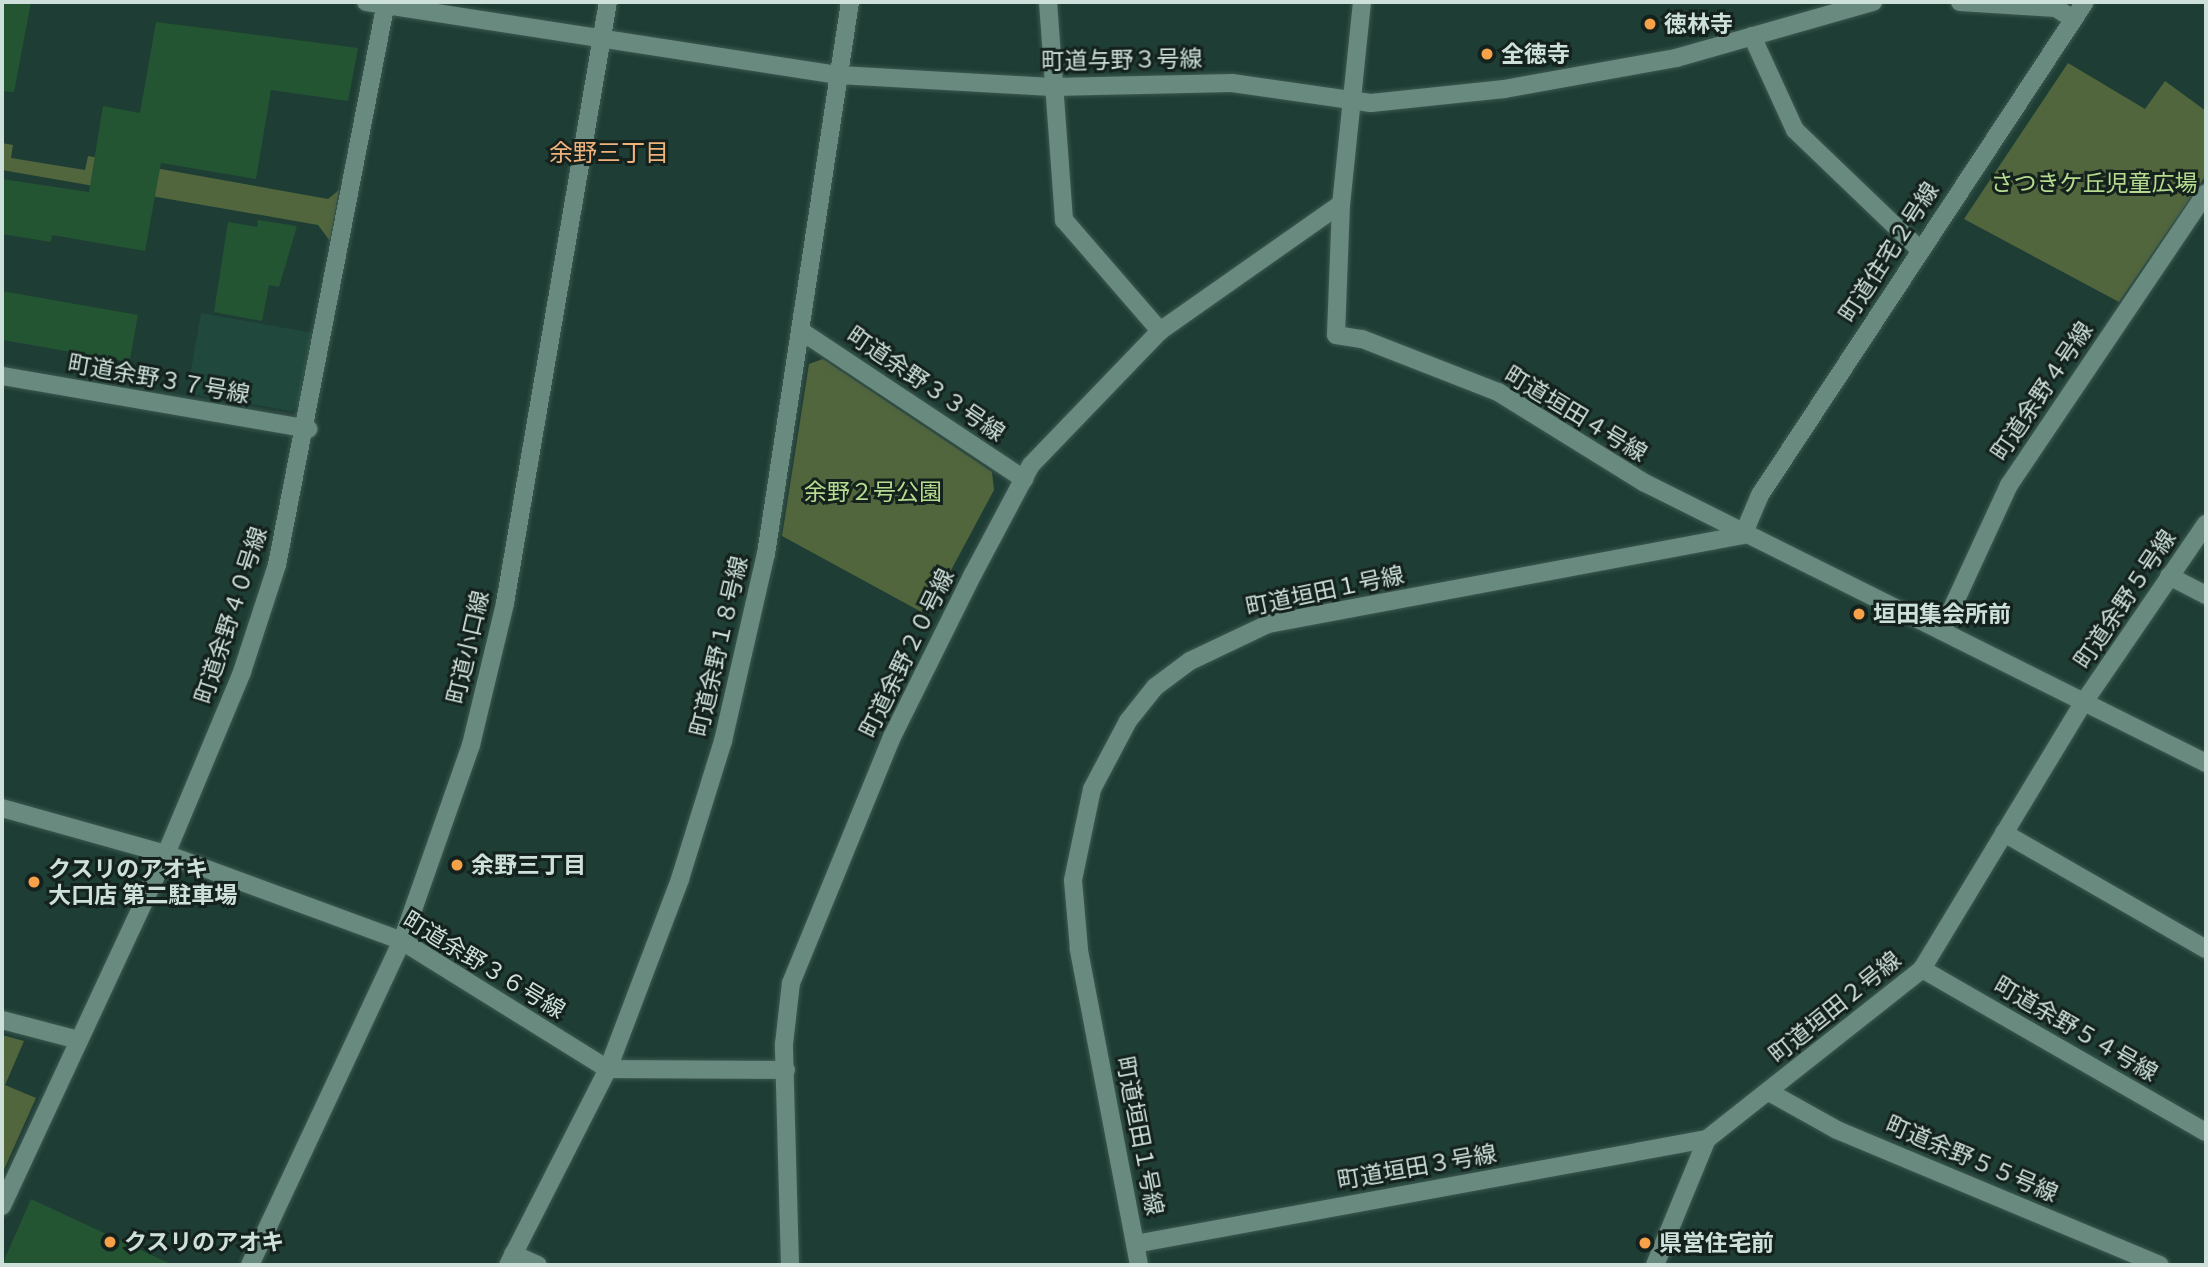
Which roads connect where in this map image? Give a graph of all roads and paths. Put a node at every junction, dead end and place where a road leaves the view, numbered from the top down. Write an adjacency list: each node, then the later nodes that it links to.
1 (366, 2): 9 (street, 町道与野３号線)
2 (608, 2): 12 (street, 町道小口線)
3 (850, 2): 13 (street, 町道余野１８号線)
4 (1048, 2): 14 (street)
5 (1362, 2): 15 (street, 町道垣田４号線)
6 (1872, 2): 11 (street, 町道与野３号線)
7 (1960, 2): 10 (street)
8 (2085, 2): 10 (street, 町道住宅２号線)
9 (386, 4): 12 (street, 町道与野３号線); 22 (street, 町道余野４０号線)
10 (2073, 19): 18 (street, 町道住宅２号線)
11 (1752, 36): 15 (street, 町道与野３号線); 18 (street)
12 (601, 43): 13 (street, 町道与野３号線); 34 (street, 町道小口線)
13 (839, 75): 14 (street, 町道与野３号線); 19 (street, 町道余野１８号線)
14 (1052, 87): 15 (street, 町道与野３号線); 20 (street)
15 (1354, 99): 17 (street, 町道垣田４号線)
16 (2206, 192): 28 (street, 町道余野４号線)
17 (1341, 204): 20 (street, 町道余野２０号線); 25 (street, 町道垣田４号線)
18 (1919, 249): 25 (street, 町道住宅２号線)
19 (801, 331): 23 (street, 町道余野３３号線); 39 (street, 町道余野１８号線)
20 (1160, 331): 23 (street, 町道余野２０号線)
21 (2, 376): 22 (street, 町道余野３７号線)
22 (308, 429): 33 (street, 町道余野４０号線)
23 (1024, 479): 40 (street, 町道余野２０号線)
24 (2206, 524): 26 (street, 町道余野５号線)
25 (1743, 534): 28 (street, 町道垣田４号線); 45 (street, 町道垣田１号線)
26 (2168, 576): 27 (street); 29 (street, 町道余野５号線)
27 (2206, 595)
28 (1942, 630): 29 (street, 町道垣田４号線)
29 (2084, 702): 30 (street, 町道垣田４号線); 32 (street, 町道垣田２号線)
30 (2206, 763)
31 (2, 808): 33 (street, 町道余野３６号線)
32 (2004, 833): 35 (street); 36 (street, 町道垣田２号線)
33 (166, 854): 34 (street, 町道余野３６号線); 38 (street, 町道余野４０号線)
34 (402, 941): 39 (street, 町道余野３６号線); 47 (street, 町道小口線)
35 (2206, 949)
36 (1922, 968): 41 (street, 町道垣田２号線); 42 (street, 町道余野５４号線)
37 (2, 1020): 38 (street)
38 (78, 1040): 44 (street, 町道余野４０号線)
39 (608, 1069): 40 (street); 46 (street, 町道余野１８号線)
40 (786, 1070): 49 (street, 町道余野２０号線)
41 (1769, 1092): 43 (street, 町道垣田２号線); 52 (street, 町道余野５５号線)
42 (2206, 1132)
43 (1707, 1139): 45 (street, 町道垣田３号線); 51 (street)
44 (2, 1206)
45 (1135, 1244): 50 (street, 町道垣田１号線)
46 (511, 1260): 48 (street)
47 (250, 1265)
48 (538, 1265)
49 (790, 1265)
50 (1139, 1265)
51 (1656, 1265)
52 (2160, 1265)

